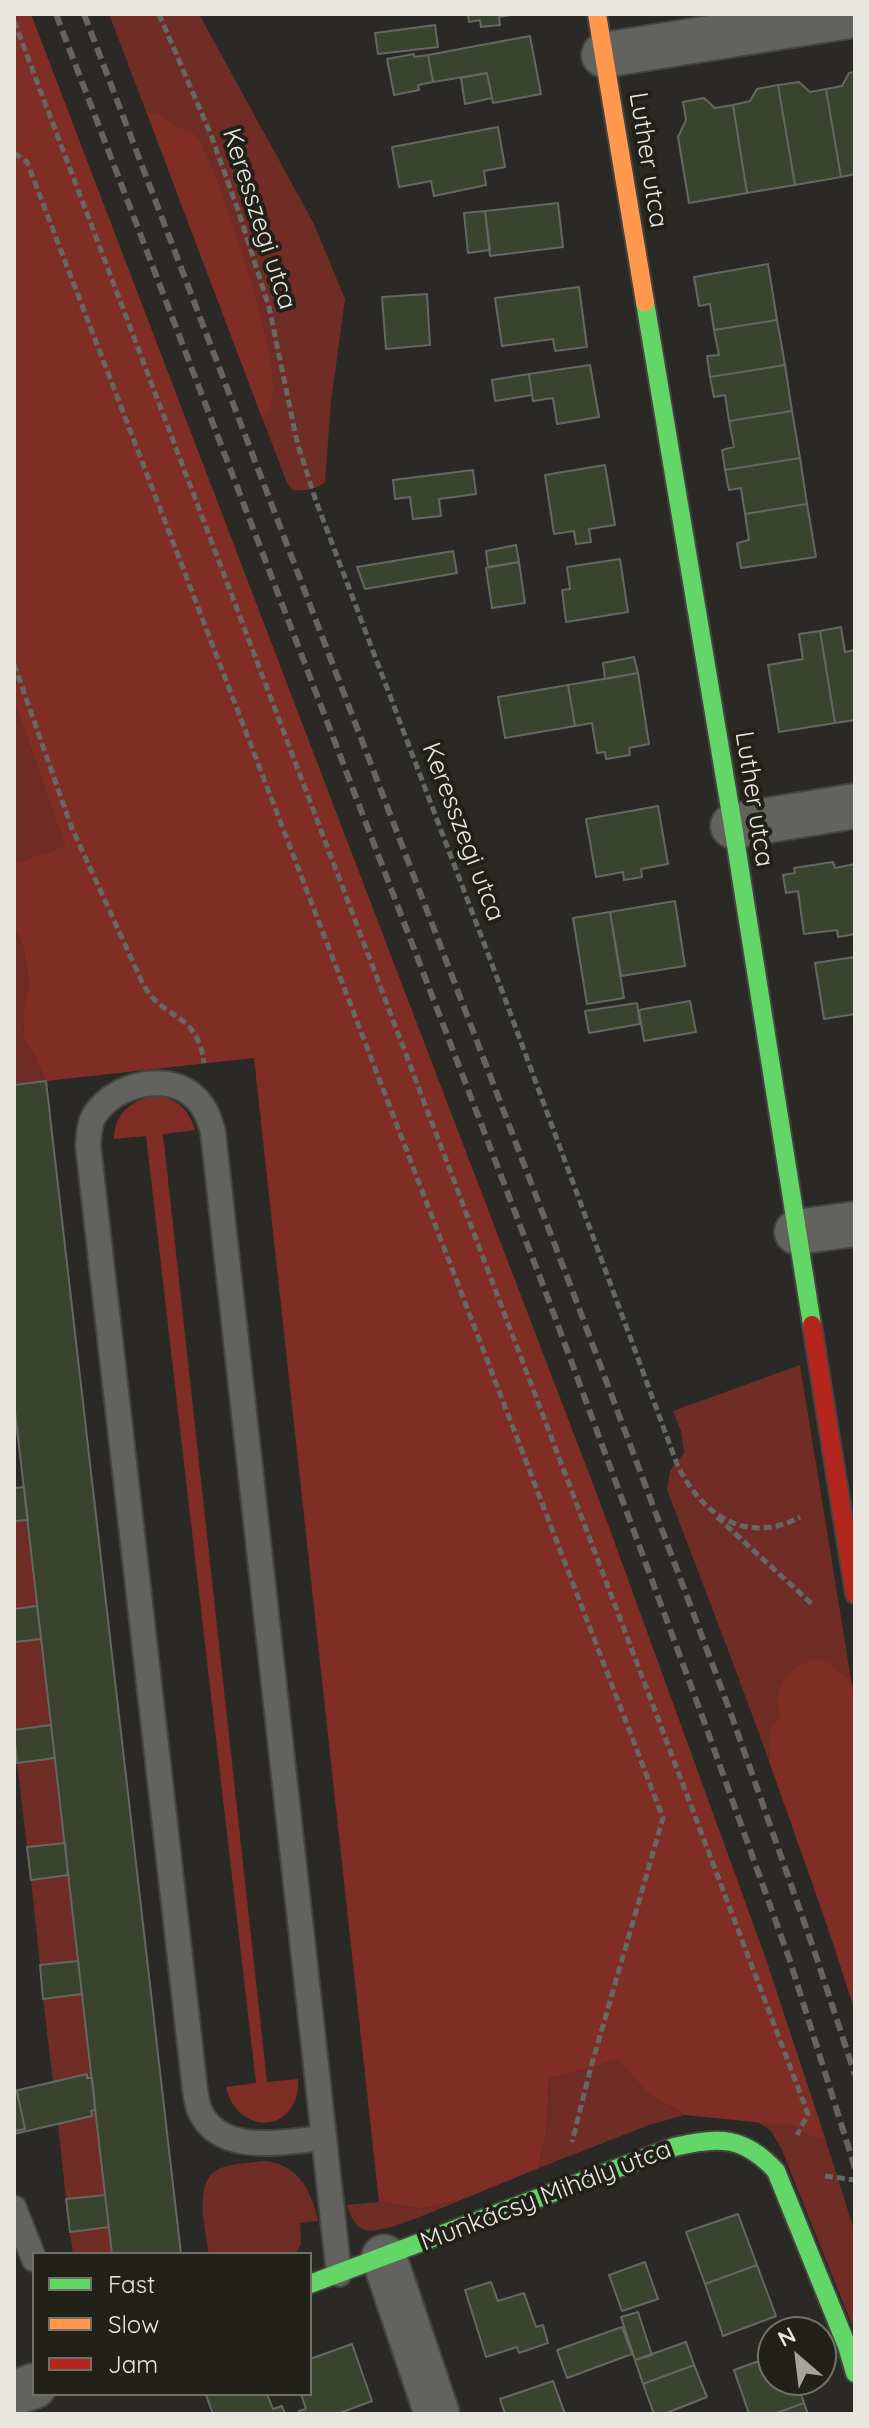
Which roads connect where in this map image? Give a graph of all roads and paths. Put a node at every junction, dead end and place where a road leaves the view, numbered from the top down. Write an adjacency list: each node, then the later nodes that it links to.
1 (159, 14): 13 (path, Keresszegi utca)
2 (855, 15): 4 (street)
3 (14, 21): 17 (path)
4 (601, 35): 8 (street, Luther utca)
5 (14, 153): 18 (path)
6 (14, 664): 9 (path)
7 (855, 806): 8 (street)
8 (733, 826): 11 (street, Luther utca)
9 (213, 1132): 16 (lane); 16 (lane)
10 (855, 1224): 11 (street)
11 (797, 1232): 12 (street, Luther utca)
12 (837, 1477): 13 (path, Keresszegi utca); 14 (street, Luther utca)
13 (704, 1506): 15 (path)
14 (855, 1594)
15 (820, 1611)
16 (322, 2138): 22 (lane)
17 (776, 2171): 18 (street, Munkácsy Mihály utca); 24 (street)
18 (560, 2190): 21 (street, Munkácsy Mihály utca)
19 (14, 2208): 20 (lane)
20 (32, 2254)
21 (384, 2257): 22 (street, Munkácsy Mihály utca); 25 (street)
22 (339, 2274): 23 (street, Munkácsy Mihály utca)
23 (312, 2283)
24 (855, 2373)
25 (437, 2414)

